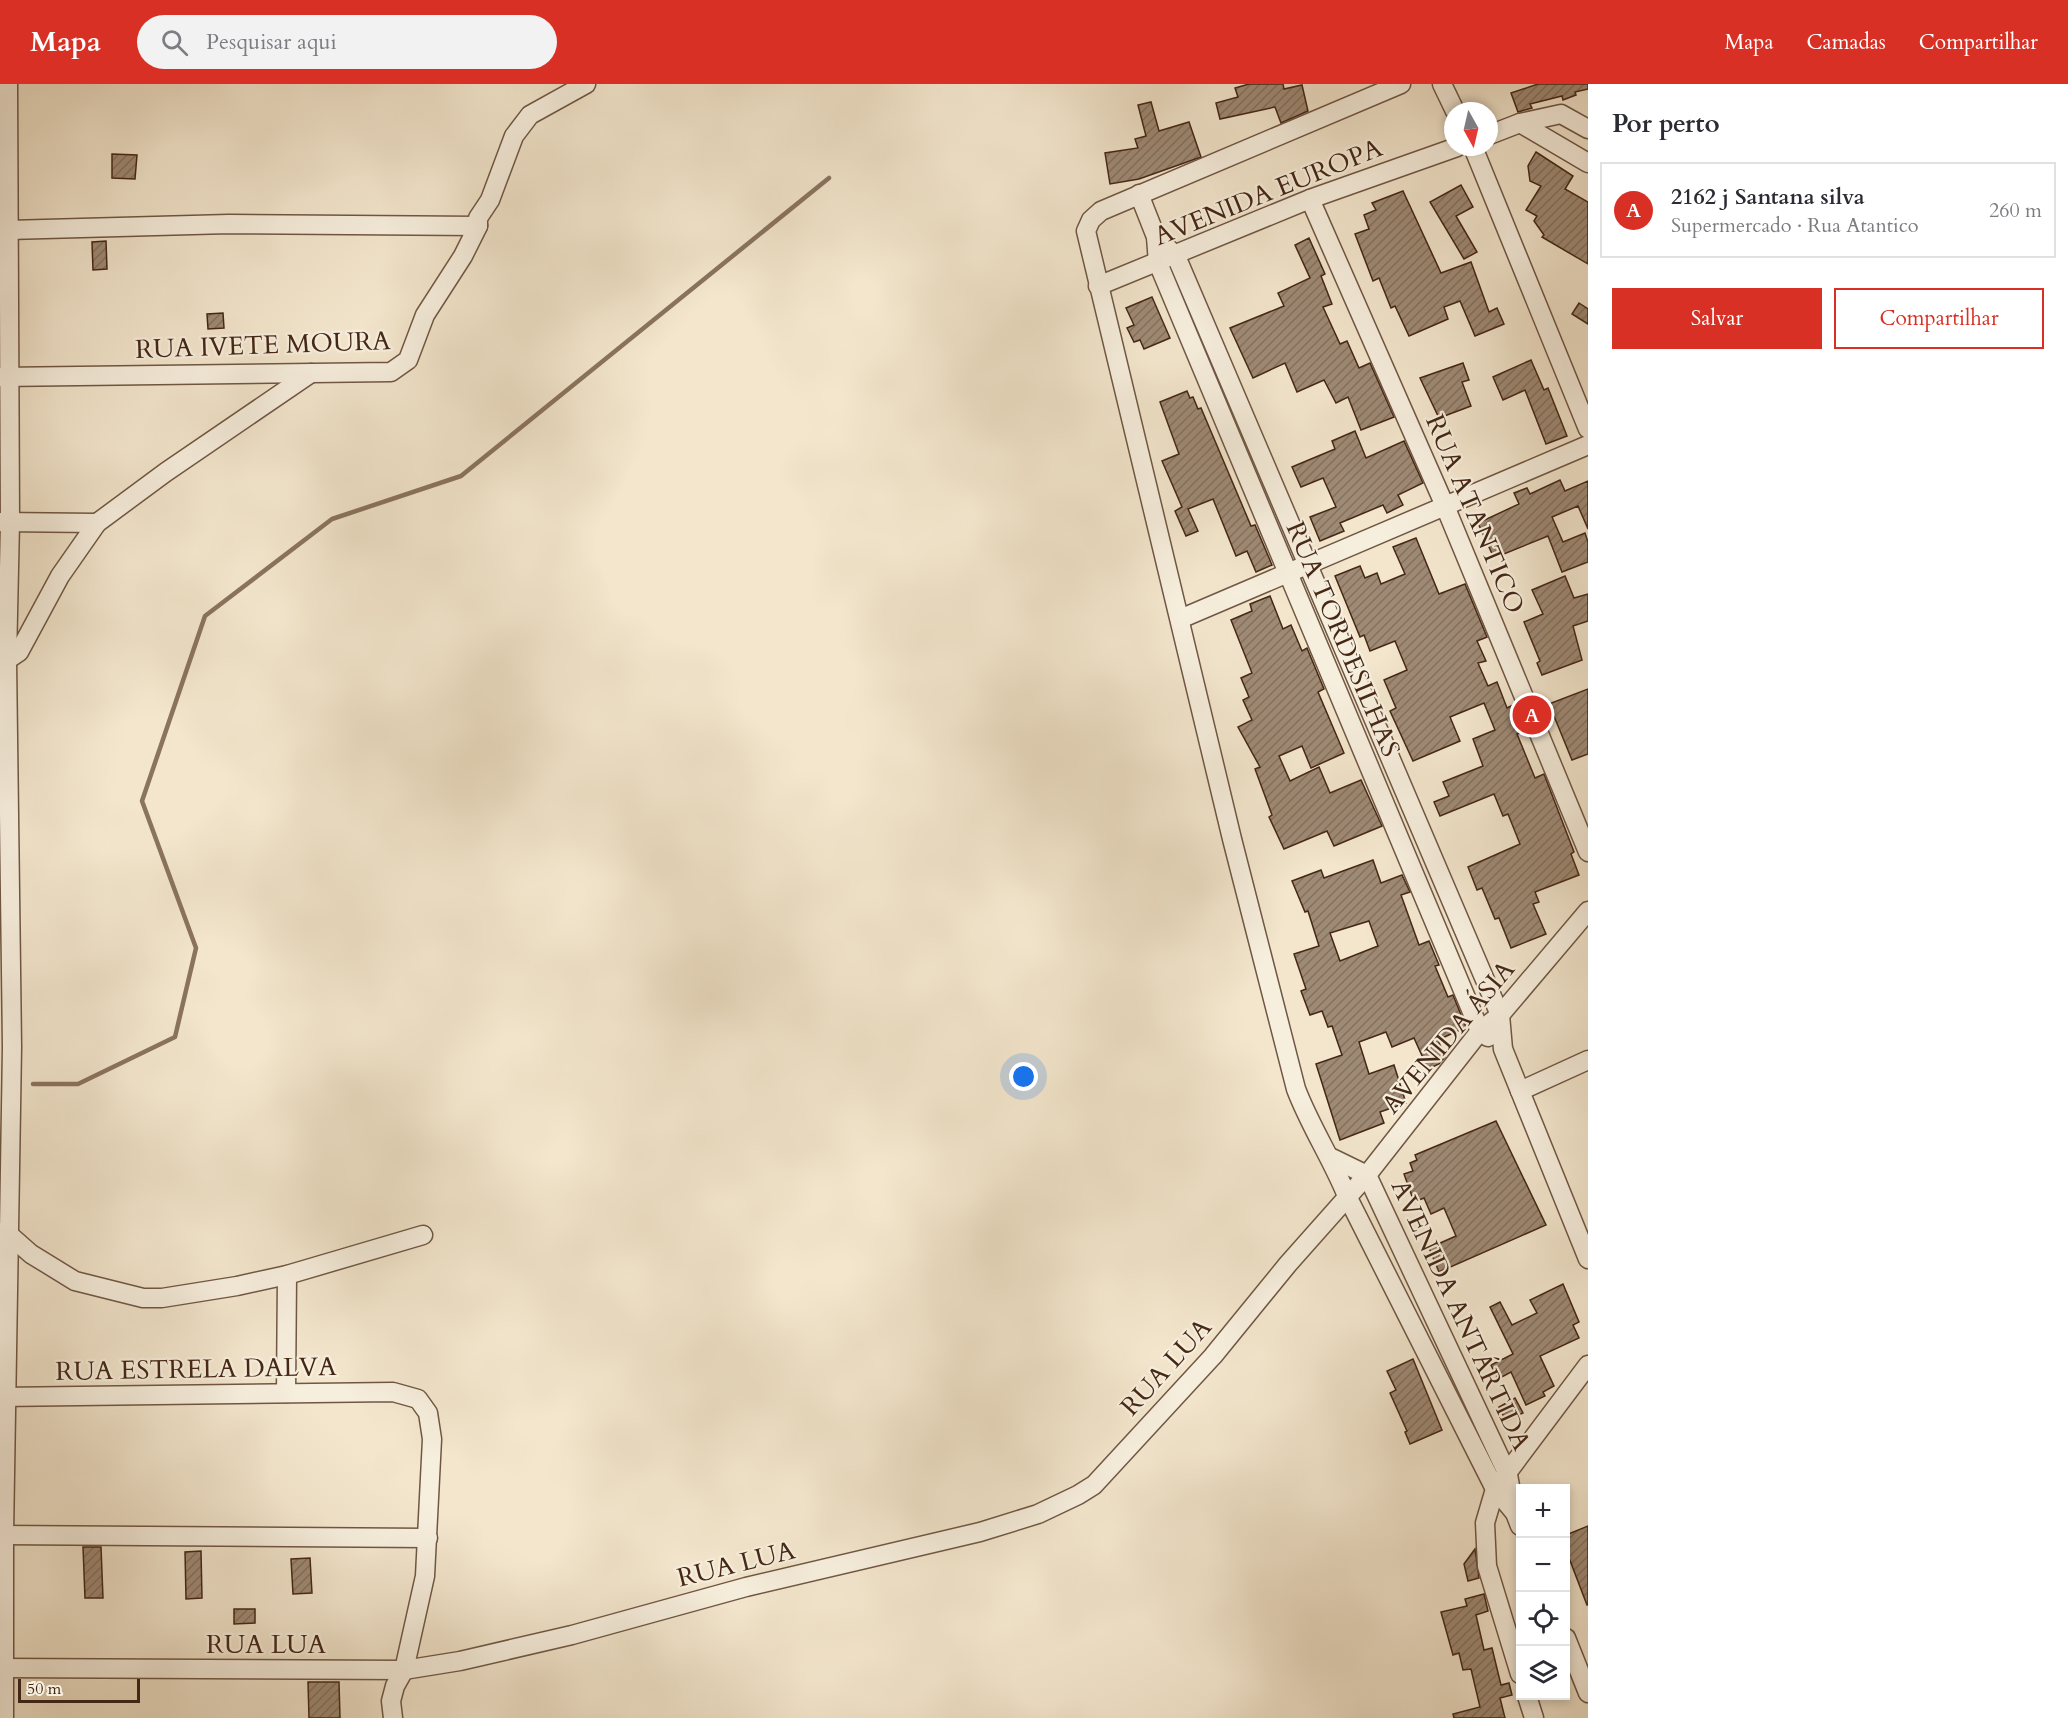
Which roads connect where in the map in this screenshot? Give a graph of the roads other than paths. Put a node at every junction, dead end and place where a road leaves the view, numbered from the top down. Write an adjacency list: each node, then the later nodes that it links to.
1 (8, 84): 15 (street)
2 (586, 84): 14 (street, RUA IVETE MOURA)
3 (1401, 84): 12 (street)
4 (1442, 84): 5 (street)
5 (1451, 102)
6 (1520, 123): 7 (street); 8 (street); 11 (street)
7 (1588, 129)
8 (1498, 132)
9 (1444, 152): 13 (street, AVENIDA EUROPA)
10 (1477, 156): 22 (street)
11 (1588, 163)
12 (1139, 194): 16 (street, RUA TORDESILHAS); 19 (street, AVENIDA ANTÁRTIDA)
13 (1310, 199): 17 (street, AVENIDA EUROPA); 24 (street, RUA ATANTICO)
14 (478, 226): 15 (street); 20 (street, RUA IVETE MOURA)
15 (8, 230): 21 (street)
16 (1156, 237): 17 (street, RUA TORDESILHAS); 18 (street, RUA TORDESILHAS)
17 (1176, 256): 18 (street, AVENIDA EUROPA); 27 (street, RUA TORDESILHAS)
18 (1158, 263): 19 (street, AVENIDA EUROPA); 28 (street, RUA TORDESILHAS)
19 (1098, 286): 29 (street, AVENIDA ANTÁRTIDA)
20 (311, 373): 21 (street, RUA IVETE MOURA); 26 (street)
21 (5, 377): 25 (street)
22 (1588, 429)
23 (1588, 445): 24 (street)
24 (1445, 506): 27 (street); 32 (street, RUA ATANTICO)
25 (5, 522): 26 (street); 30 (street)
26 (97, 523): 30 (street)
27 (1310, 566): 28 (street); 35 (street, RUA TORDESILHAS)
28 (1288, 575): 29 (street); 36 (street, RUA TORDESILHAS)
29 (1180, 619): 40 (street, AVENIDA ANTÁRTIDA)
30 (4, 660): 31 (street)
31 (4, 792): 34 (street)
32 (1588, 852)
33 (1588, 911): 35 (street, AVENIDA ÁSIA)
34 (5, 912): 43 (street)
35 (1500, 1015): 36 (street, AVENIDA ÁSIA); 37 (street, RUA TORDESILHAS)
36 (1480, 1031): 37 (street, RUA TORDESILHAS); 41 (street, AVENIDA ÁSIA)
37 (1503, 1049): 39 (street, RUA TORDESILHAS)
38 (1588, 1060): 39 (street)
39 (1520, 1091): 45 (street, RUA TORDESILHAS)
40 (1332, 1158): 41 (street); 42 (street, AVENIDA ANTÁRTIDA)
41 (1367, 1175): 42 (street, AVENIDA ÁSIA); 51 (street, AVENIDA ANTÁRTIDA)
42 (1347, 1196): 52 (street, AVENIDA ANTÁRTIDA); 60 (street, RUA LUA)
43 (5, 1231): 46 (street); 47 (street)
44 (423, 1235): 47 (street)
45 (1588, 1259)
46 (4, 1268): 50 (street)
47 (287, 1275): 49 (street)
48 (1588, 1365): 51 (street)
49 (286, 1393): 50 (street, RUA ESTRELA DALVA); 56 (street, RUA ESTRELA DALVA)
50 (3, 1397): 55 (street)
51 (1508, 1474): 52 (street); 53 (street, AVENIDA ANTÁRTIDA)
52 (1495, 1490): 54 (street, AVENIDA ANTÁRTIDA); 58 (street)
53 (1516, 1511)
54 (1516, 1517)
55 (2, 1535): 56 (street); 59 (street)
56 (428, 1538): 60 (street)
57 (1569, 1646): 61 (street)
58 (1516, 1657)
59 (2, 1668): 60 (street, RUA LUA); 63 (street)
60 (404, 1670): 64 (street)
61 (1588, 1693)
62 (1529, 1700): 65 (street)
63 (4, 1718)
64 (393, 1718)
65 (1534, 1718)

